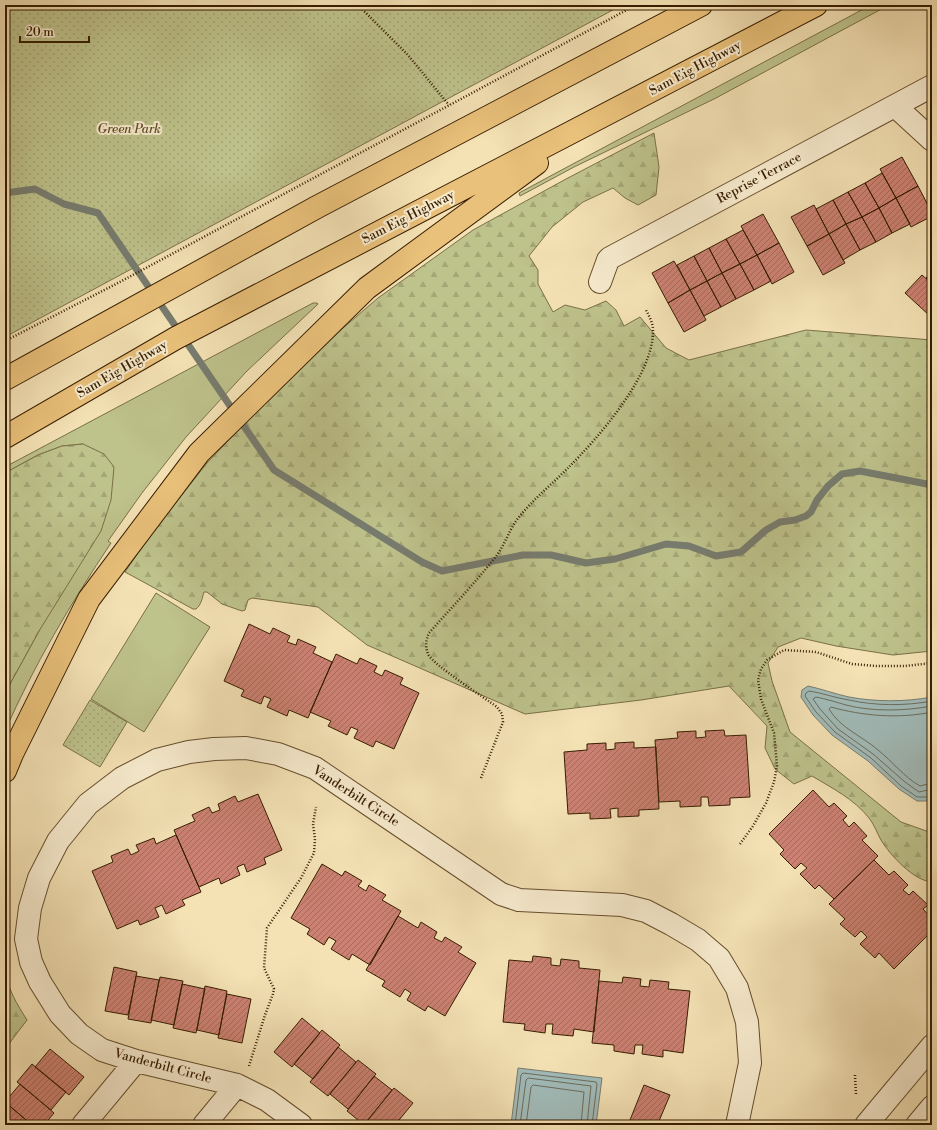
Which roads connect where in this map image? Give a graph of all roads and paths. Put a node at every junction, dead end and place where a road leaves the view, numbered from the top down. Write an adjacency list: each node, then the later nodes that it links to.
1 (358, 5): 6 (path)
2 (636, 5): 6 (path)
3 (701, 5): 13 (main road)
4 (816, 5): 8 (main road, Sam Eig Highway)
5 (932, 86): 7 (street, Reprise Terrace)
6 (449, 105): 12 (path)
7 (895, 106): 9 (street); 10 (street, Reprise Terrace)
8 (605, 115): 14 (main road, Sam Eig Highway); 16 (main road)
9 (932, 140)
10 (600, 282)
11 (646, 310): 17 (path)
12 (5, 342)
13 (5, 379)
14 (5, 437)
15 (932, 663): 19 (path)
16 (5, 771)
17 (481, 778)
18 (316, 807): 23 (path)
19 (740, 844)
20 (932, 1046): 30 (street)
21 (136, 1061): 23 (street, Vanderbilt Circle); 26 (street); 29 (street, Vanderbilt Circle)
22 (855, 1075): 24 (path)
23 (239, 1087): 27 (street); 28 (street, Vanderbilt Circle)
24 (856, 1094)
25 (932, 1107): 31 (street)
26 (83, 1125)
27 (204, 1125)
28 (301, 1125)
29 (737, 1125)
30 (866, 1125)
31 (917, 1125)

